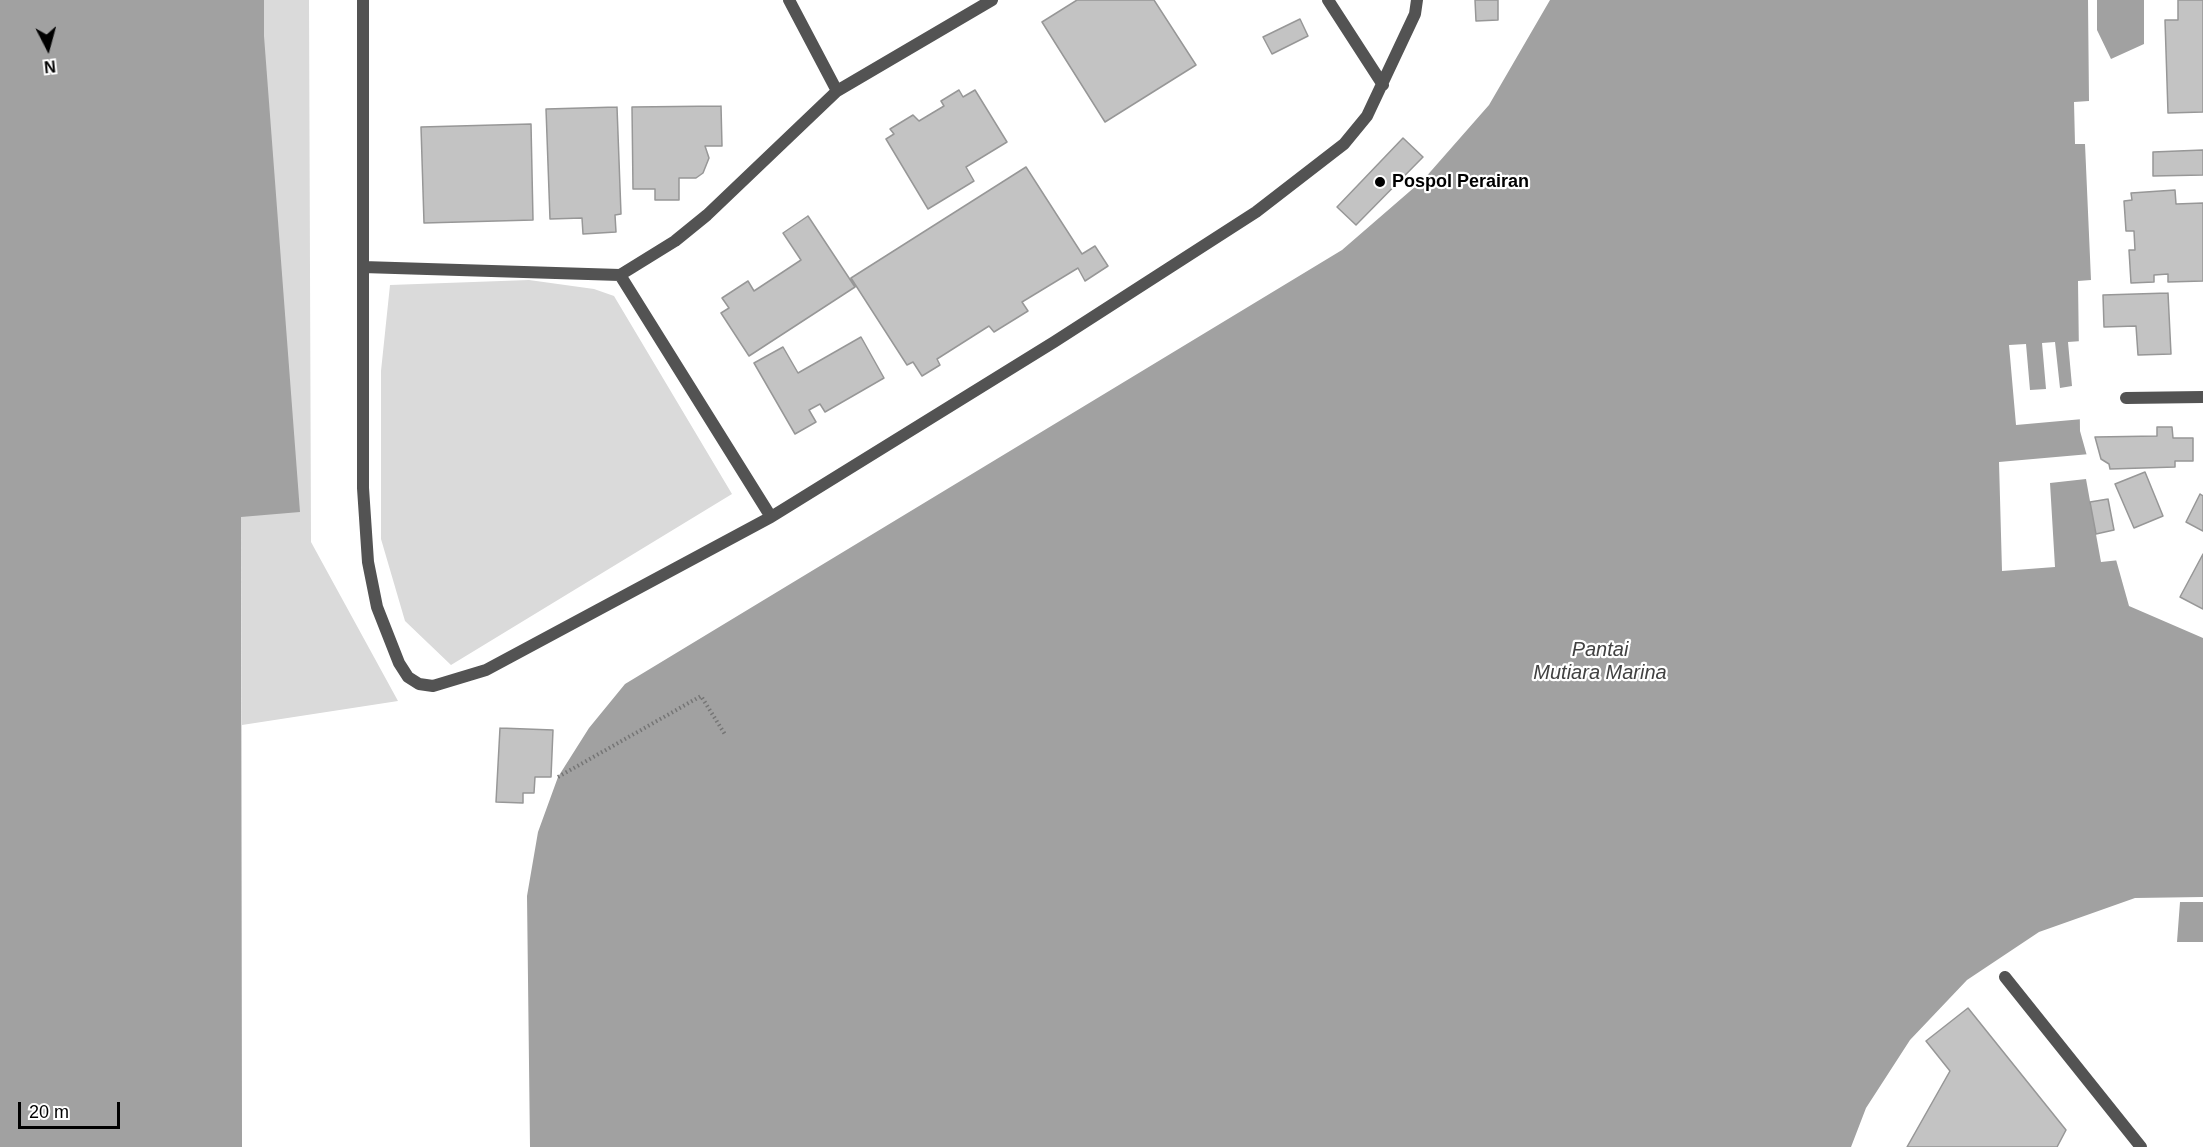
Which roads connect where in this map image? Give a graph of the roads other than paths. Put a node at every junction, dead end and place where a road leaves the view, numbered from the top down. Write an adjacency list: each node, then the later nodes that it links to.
1 (363, 0): 8 (street)
2 (789, 0): 7 (street)
3 (992, 0): 7 (street)
4 (1328, 0): 6 (street)
5 (1417, 0): 6 (street)
6 (1383, 85): 12 (street)
7 (837, 91): 9 (street)
8 (363, 267): 9 (street); 12 (street)
9 (620, 275): 12 (street)
10 (2203, 397): 11 (street)
11 (2126, 398)
12 (771, 517)
13 (2005, 977): 14 (street)
14 (2141, 1147)

